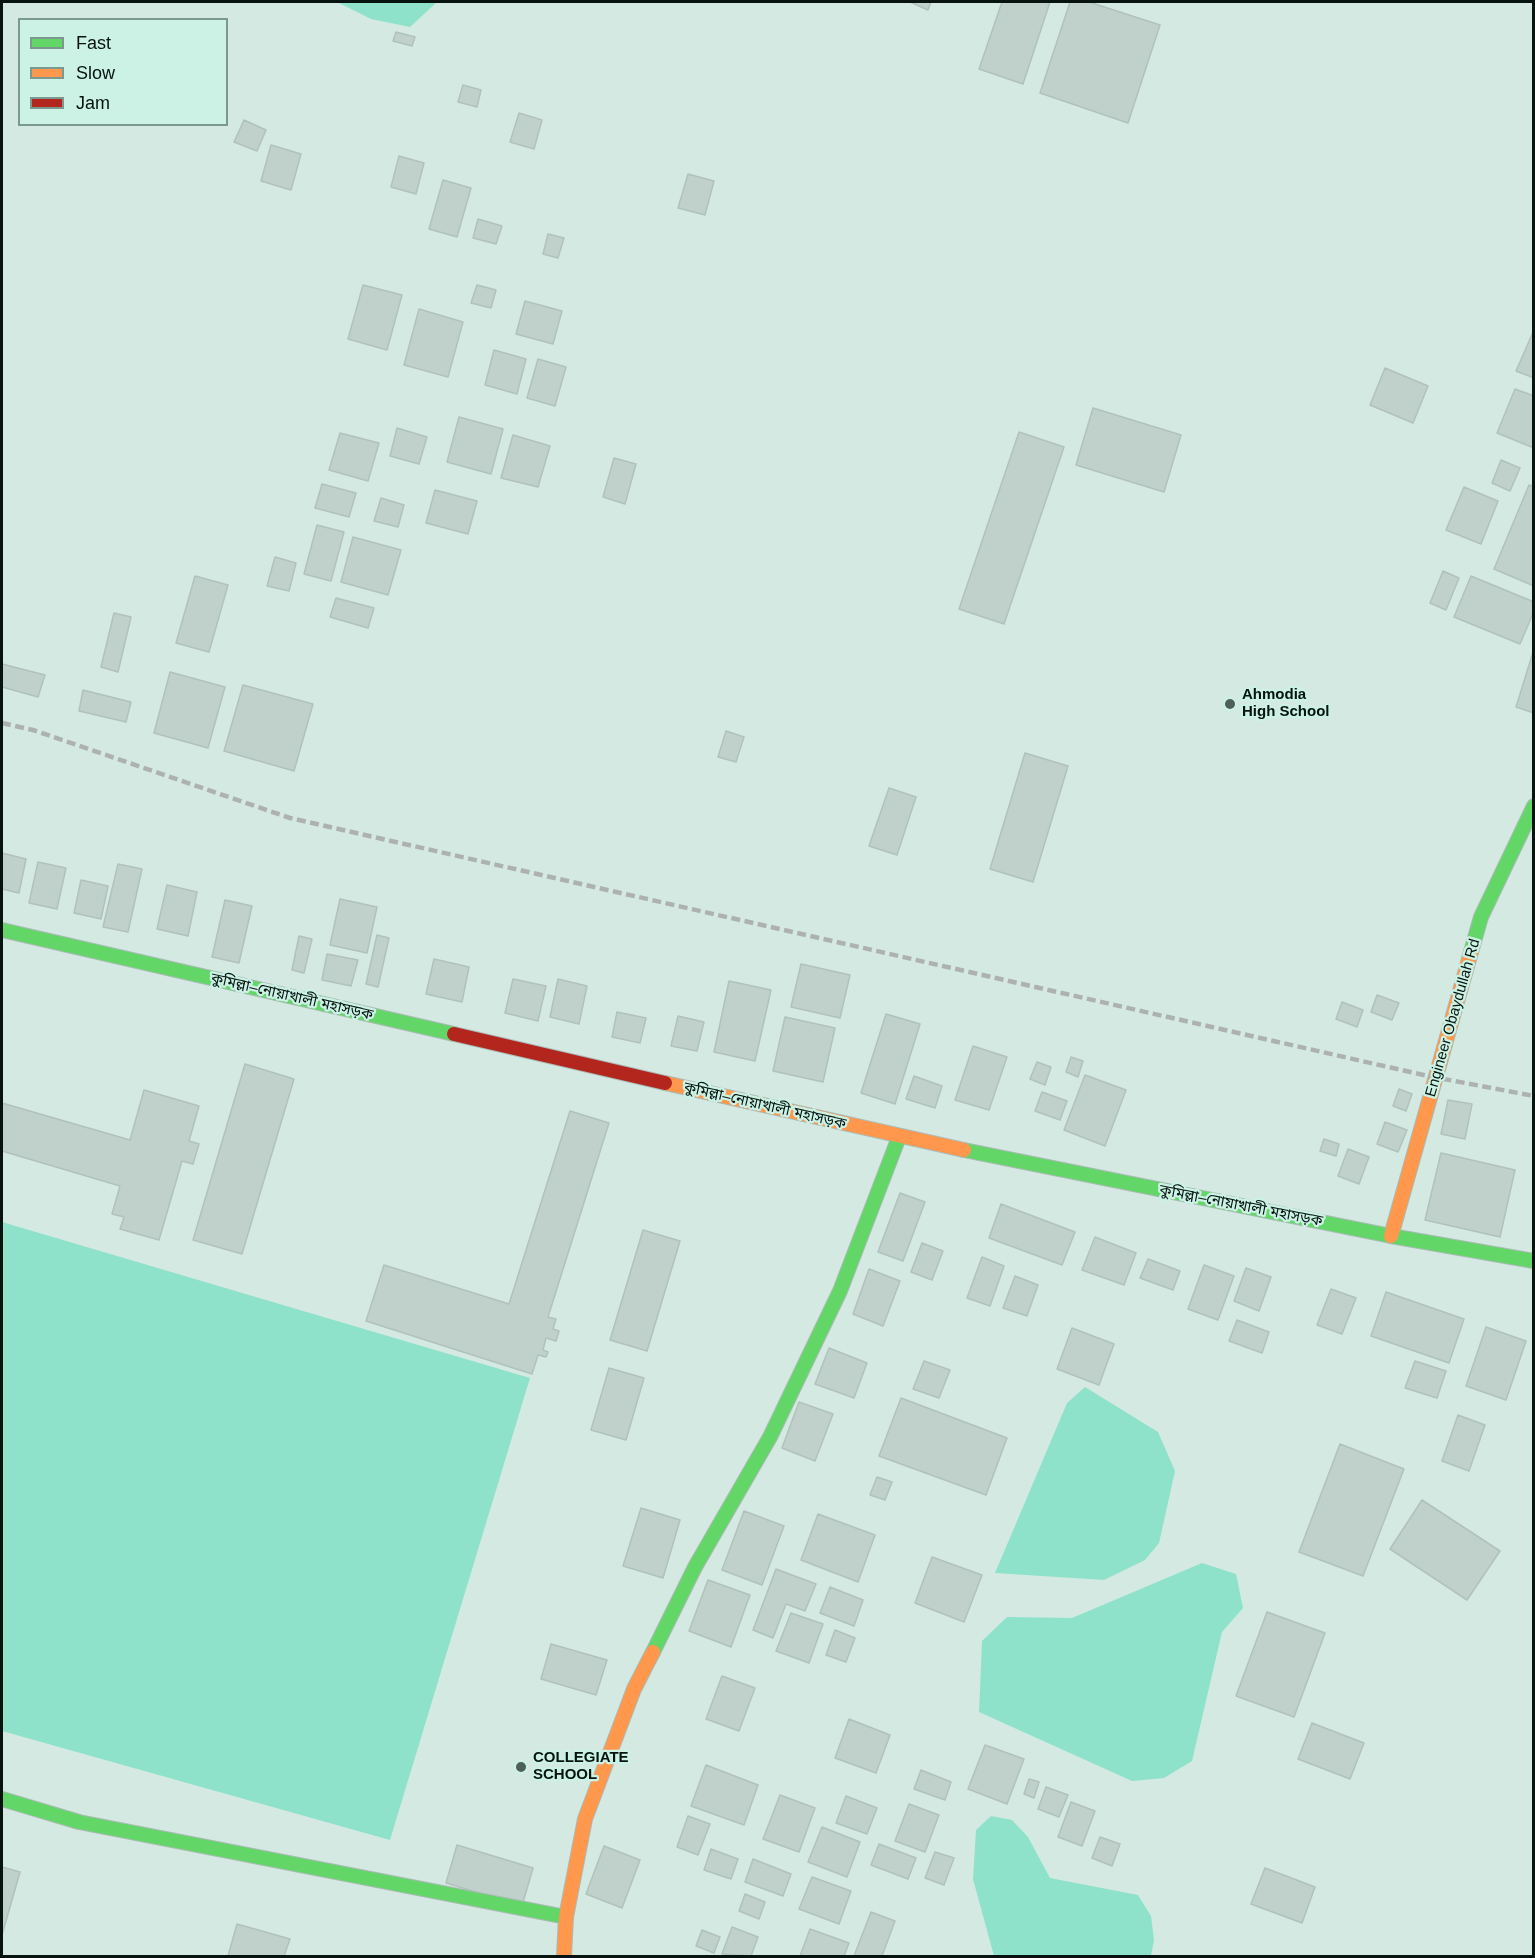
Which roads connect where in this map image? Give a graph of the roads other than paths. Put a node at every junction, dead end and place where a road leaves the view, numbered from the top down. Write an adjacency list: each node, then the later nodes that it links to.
1 (1533, 806): 4 (main road, Engineer Obaydullah Rd)
2 (2, 930): 3 (main road, কুমিল্লা–নোয়াখালী মহাসড়ক)
3 (899, 1137): 4 (main road, কুমিল্লা–নোয়াখালী মহাসড়ক); 7 (main road)
4 (1391, 1236): 5 (main road, কুমিল্লা–নোয়াখালী মহাসড়ক)
5 (1533, 1261)
6 (2, 1799): 7 (main road)
7 (566, 1917): 8 (main road)
8 (564, 1956)

